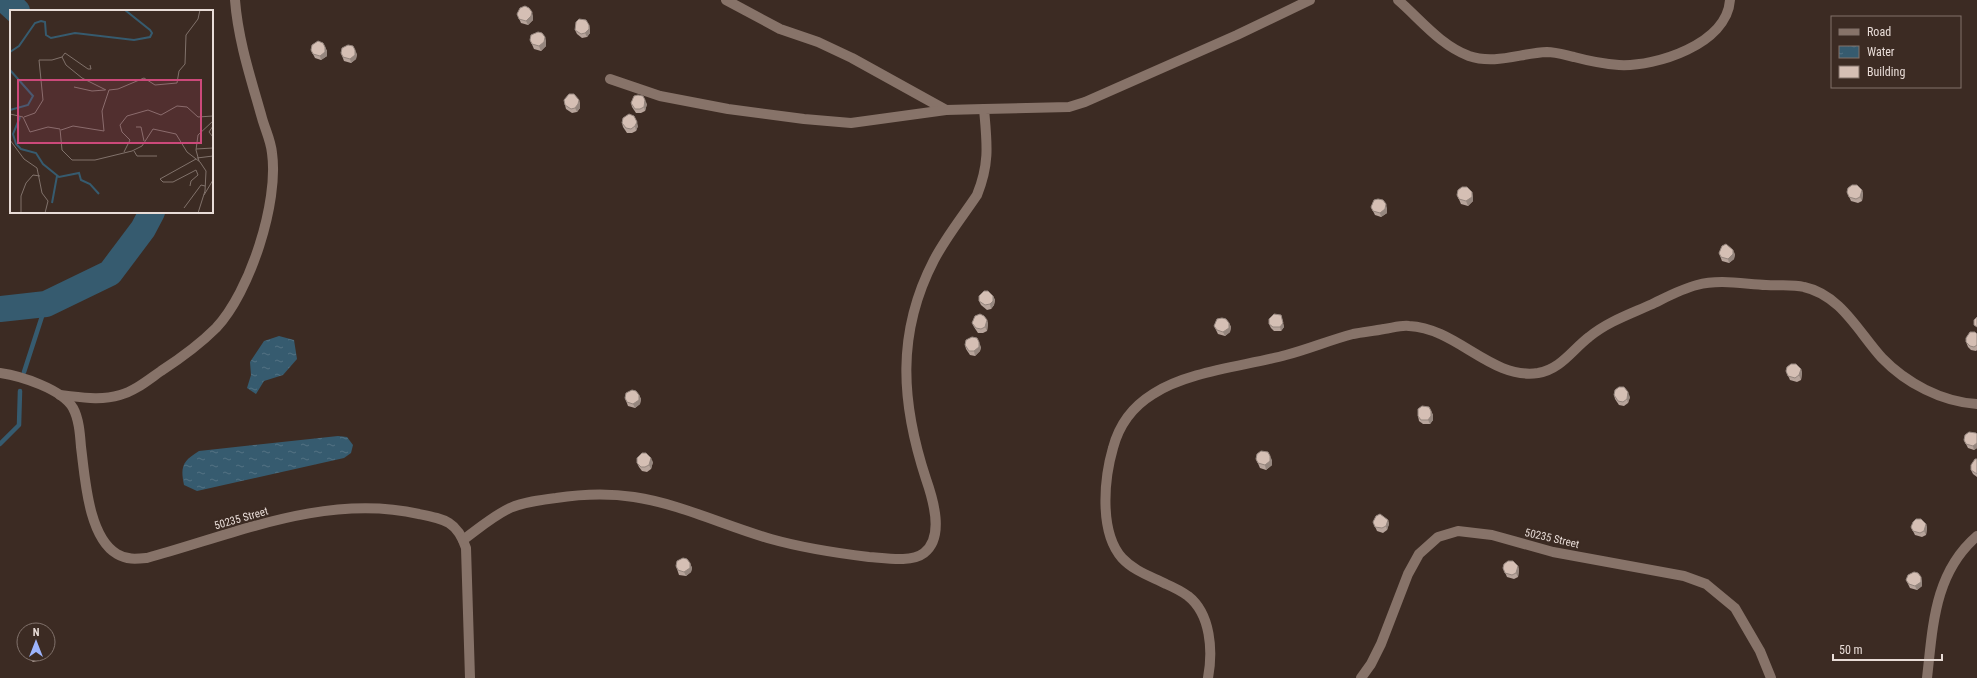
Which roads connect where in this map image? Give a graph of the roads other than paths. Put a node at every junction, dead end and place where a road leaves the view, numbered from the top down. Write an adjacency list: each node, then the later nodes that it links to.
1 (235, 0): 10 (street)
2 (726, 0): 8 (street)
3 (1310, 0): 7 (street)
4 (1398, 0): 5 (street)
5 (1730, 0)
6 (610, 79): 8 (street)
7 (984, 109): 8 (street); 13 (street)
8 (946, 110)
9 (0, 373): 10 (street, 50235 Street)
10 (60, 395): 13 (street, 50235 Street)
11 (1977, 404): 15 (street)
12 (1977, 536): 18 (street)
13 (463, 540): 14 (street, 50235 Street)
14 (470, 678)
15 (1208, 678)
16 (1361, 678): 17 (street, 50235 Street)
17 (1771, 678)
18 (1927, 678)

